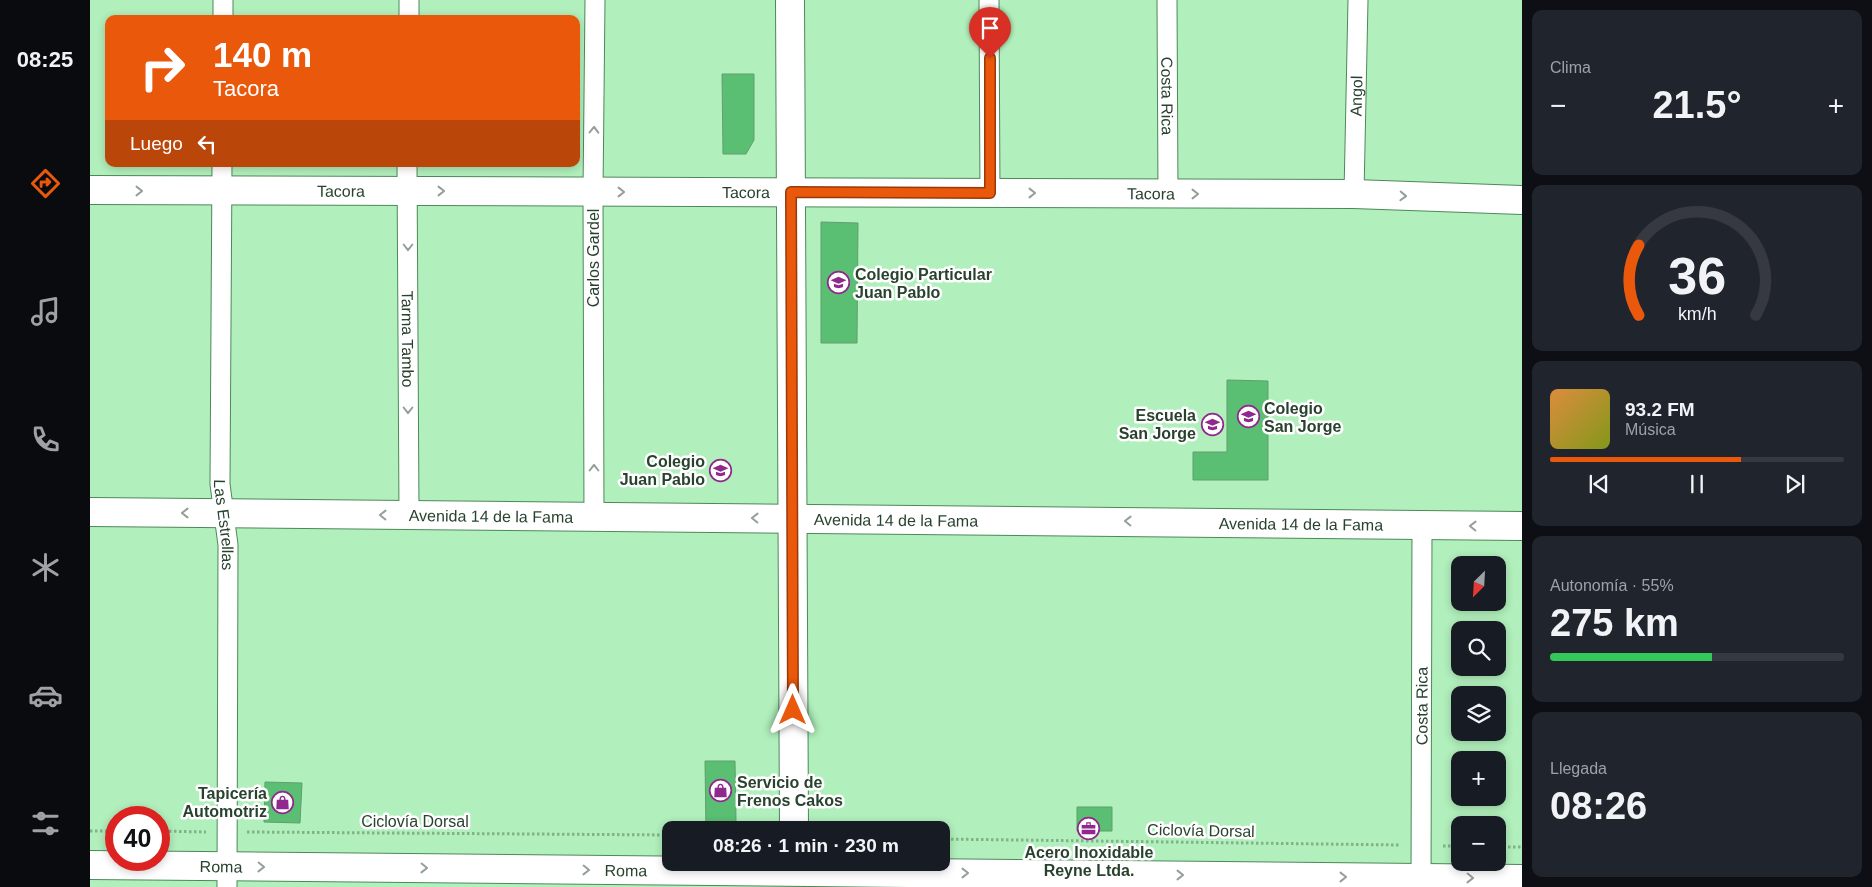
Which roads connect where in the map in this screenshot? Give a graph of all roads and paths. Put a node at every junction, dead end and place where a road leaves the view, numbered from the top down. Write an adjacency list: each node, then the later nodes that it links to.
1 (223, 0): 8 (street)
2 (409, 0): 9 (street)
3 (595, 0): 15 (street, Carlos Gardel, one-way to 3)
4 (790, 0): 16 (main road)
5 (989, 0): 17 (street)
6 (1167, 0): 18 (street, Costa Rica)
7 (1358, 0): 19 (street, Angol)
8 (223, 15)
9 (409, 15)
10 (222, 167): 13 (street, Las Estrellas)
11 (407, 167): 14 (street, Tarma Tambo)
12 (90, 190): 13 (main road, Tacora, one-way to 13)
13 (222, 191): 14 (main road, Tacora); 22 (street, Las Estrellas)
14 (407, 191): 15 (main road, Tacora, one-way to 15); 23 (street, Tarma Tambo, one-way to 23)
15 (593, 192): 16 (main road, Tacora, one-way to 16); 24 (street, Carlos Gardel, one-way to 15)
16 (791, 192): 17 (main road, Tacora); 25 (main road)
17 (990, 193): 18 (main road, Tacora, one-way to 18)
18 (1168, 194): 19 (main road, Tacora, one-way to 19)
19 (1354, 194): 20 (main road, Tacora, one-way to 20)
20 (1522, 200)
21 (90, 512): 22 (main road, Avenida 14 de la Fama, one-way to 21)
22 (224, 513): 23 (main road, Avenida 14 de la Fama, one-way to 22); 32 (street, Las Estrellas)
23 (409, 515): 24 (main road, Avenida 14 de la Fama)
24 (594, 516): 25 (main road, Avenida 14 de la Fama, one-way to 24)
25 (792, 518): 26 (main road, Avenida 14 de la Fama, one-way to 25); 28 (main road)
26 (1422, 525): 27 (main road, Avenida 14 de la Fama, one-way to 26); 35 (street, Costa Rica)
27 (1522, 526)
28 (794, 821)
29 (90, 831): 30 (path)
30 (105, 831)
31 (170, 831): 32 (path, Ciclovía Dorsal)
32 (228, 832): 33 (path, Ciclovía Dorsal); 41 (street, Las Estrellas)
33 (662, 835)
34 (950, 839): 35 (path, Ciclovía Dorsal)
35 (1422, 846): 36 (path, Ciclovía Dorsal); 43 (street, Costa Rica)
36 (1451, 846)
37 (1506, 847): 38 (path)
38 (1522, 847)
39 (90, 865): 41 (main road, Roma)
40 (794, 874): 41 (main road, Roma, one-way to 40); 43 (main road, Roma, one-way to 43)
41 (228, 877)
42 (1522, 879): 43 (main road, Roma, one-way to 42)
43 (1421, 882)

